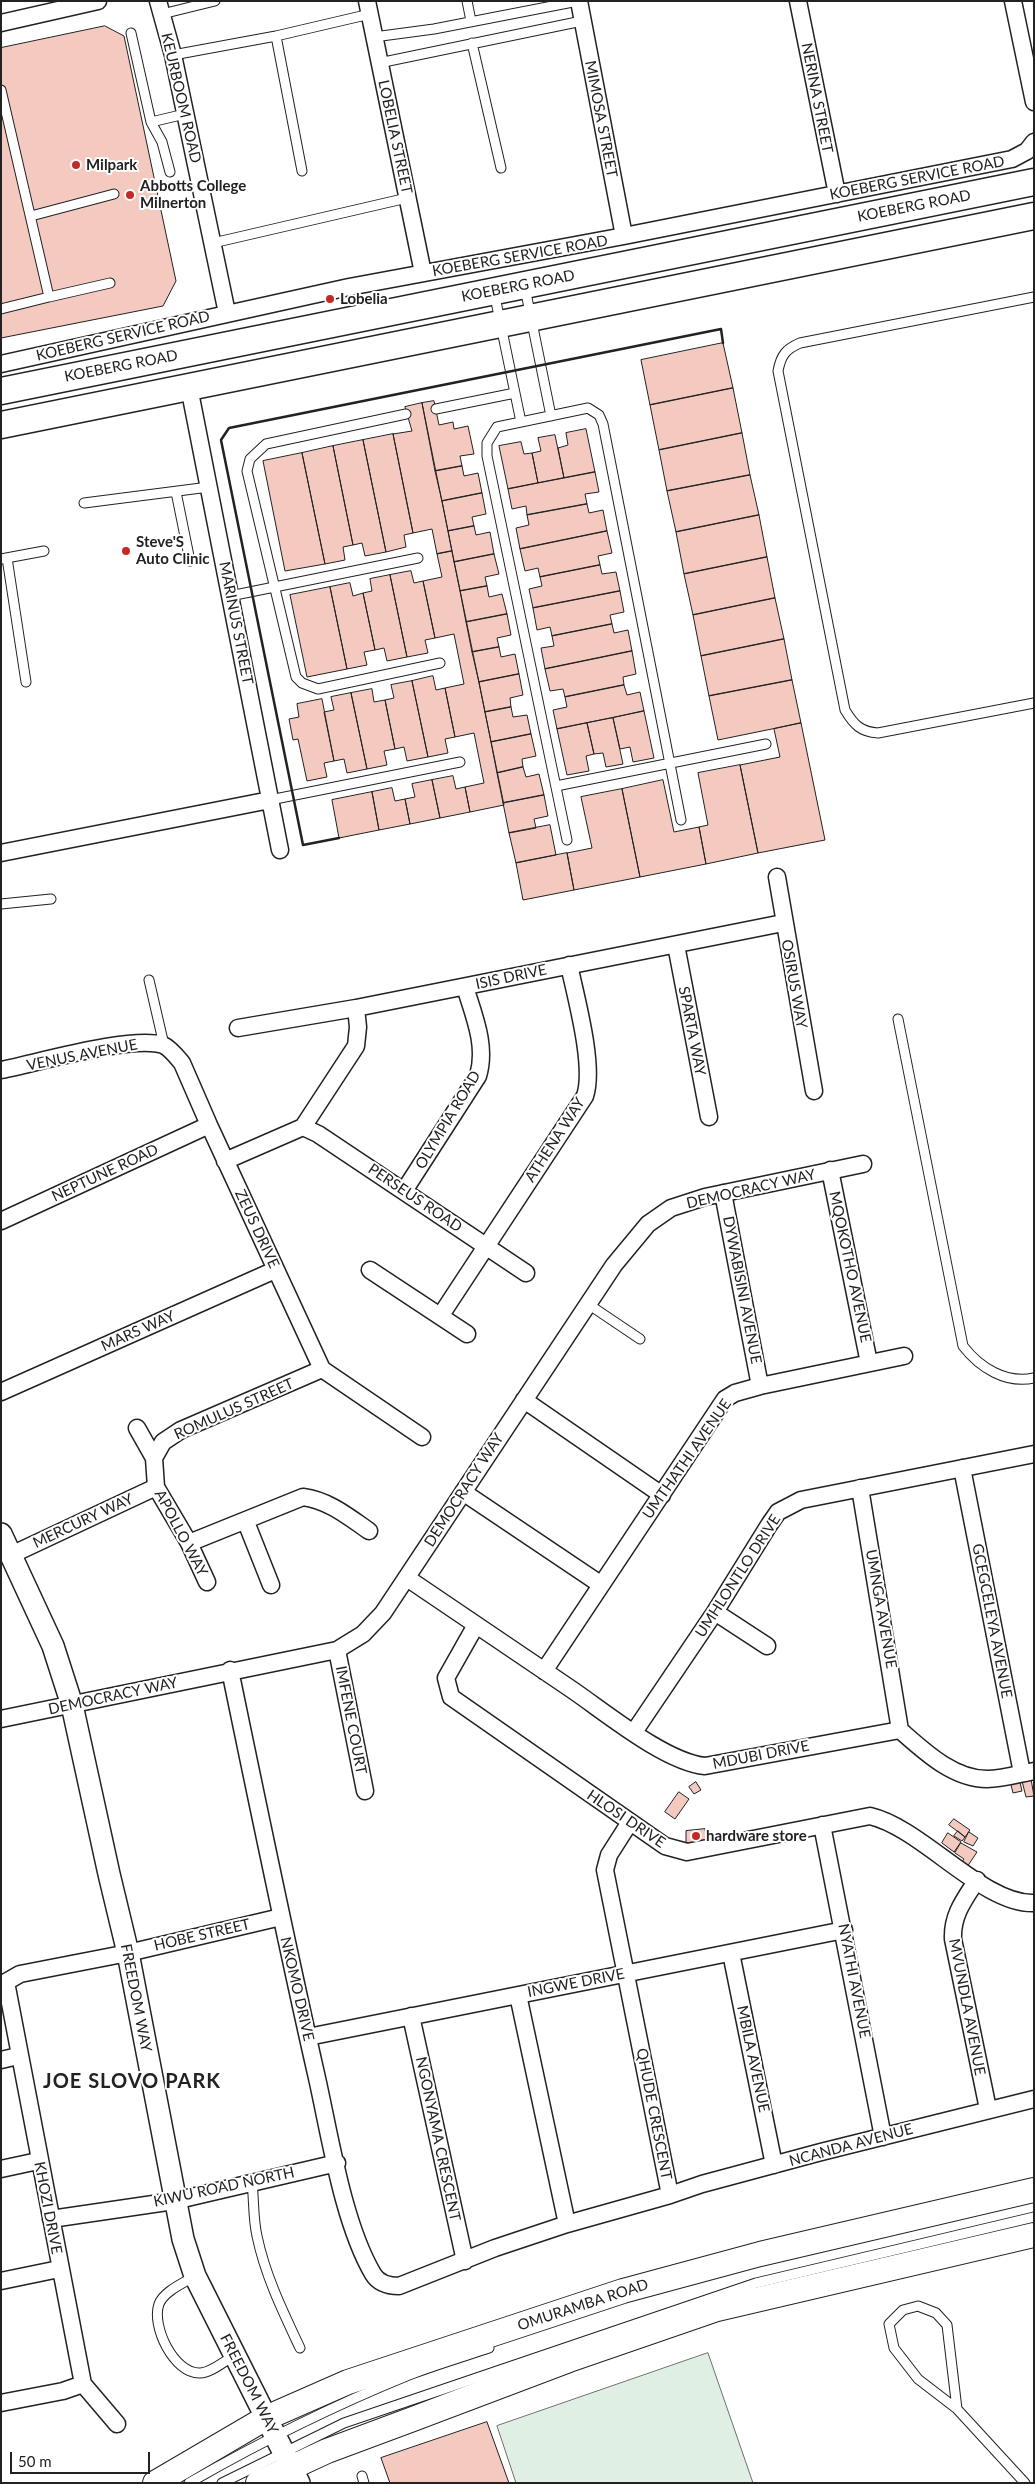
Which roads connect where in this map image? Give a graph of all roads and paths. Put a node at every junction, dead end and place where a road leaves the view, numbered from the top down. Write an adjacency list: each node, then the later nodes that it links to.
1 (98, 1): 11 (street)
2 (215, 1): 7 (lane)
3 (468, 1): 9 (lane)
4 (578, 1): 9 (lane); 10 (street, MIMOSA STREET)
5 (798, 1): 28 (street, NERINA STREET)
6 (1013, 1): 19 (street)
7 (160, 8): 16 (street, KEURBOOM ROAD)
8 (369, 8): 13 (lane); 14 (street, LOBELIA STREET)
9 (472, 21): 14 (lane)
10 (582, 21): 15 (lane); 32 (street, MIMOSA STREET)
11 (1, 23)
12 (131, 33): 21 (lane)
13 (276, 36): 16 (lane); 24 (lane)
14 (374, 37): 17 (street, LOBELIA STREET)
15 (472, 43): 17 (lane); 23 (lane)
16 (173, 55): 20 (street, KEURBOOM ROAD)
17 (379, 63): 29 (street, LOBELIA STREET)
18 (1, 90): 30 (lane)
19 (1034, 102)
20 (185, 114): 21 (lane); 33 (street, KEURBOOM ROAD)
21 (151, 122): 25 (lane)
22 (1034, 142): 28 (street, KOEBERG SERVICE ROAD)
23 (501, 168)
24 (302, 171)
25 (170, 172)
26 (1034, 182): 36 (main road, KOEBERG ROAD)
27 (114, 194): 30 (lane)
28 (837, 194): 32 (street, KOEBERG SERVICE ROAD)
29 (407, 198): 33 (lane); 34 (street, LOBELIA STREET)
30 (31, 216): 38 (lane)
31 (1034, 216): 42 (main road)
32 (624, 236): 34 (street, KOEBERG SERVICE ROAD)
33 (213, 243): 41 (street, KEURBOOM ROAD)
34 (423, 273): 41 (street, KOEBERG SERVICE ROAD)
35 (110, 283): 38 (lane)
36 (524, 285): 37 (main road, KOEBERG ROAD); 42 (lane)
37 (494, 291): 43 (lane); 46 (main road, KOEBERG ROAD)
38 (49, 297): 40 (lane)
39 (1034, 297): 64 (lane)
40 (1, 308)
41 (227, 313): 44 (street, KOEBERG SERVICE ROAD)
42 (531, 318): 43 (main road); 50 (lane)
43 (501, 324): 45 (main road); 47 (lane)
44 (1, 364)
45 (189, 387): 52 (main road); 53 (street, MARINUS STREET)
46 (1, 391)
47 (515, 393): 48 (lane); 51 (lane)
48 (436, 409)
49 (406, 414): 60 (lane)
50 (551, 416): 51 (lane); 67 (lane)
51 (521, 422): 68 (lane)
52 (1, 425)
53 (209, 487): 54 (lane); 61 (street, MARINUS STREET)
54 (176, 492): 55 (lane); 59 (lane)
55 (84, 503)
56 (44, 550): 57 (lane)
57 (4, 558): 63 (lane)
58 (418, 558): 60 (lane)
59 (190, 561)
60 (275, 586): 61 (lane); 62 (lane)
61 (230, 596): 69 (street, MARINUS STREET)
62 (440, 664)
63 (26, 682)
64 (1034, 703)
65 (766, 744): 67 (lane)
66 (460, 762): 69 (lane)
67 (669, 764): 68 (lane); 70 (lane)
68 (556, 786): 71 (lane)
69 (270, 800): 72 (street, MARINUS STREET); 73 (street)
70 (680, 820)
71 (567, 840)
72 (280, 850)
73 (1, 854)
74 (777, 877): 77 (street, OSIRUS WAY)
75 (51, 899): 76 (lane)
76 (1, 904)
77 (784, 923): 78 (street, ISIS DRIVE); 87 (street, OSIRUS WAY)
78 (676, 945): 79 (street, ISIS DRIVE); 88 (street, SPARTA WAY)
79 (569, 965): 81 (street, ISIS DRIVE); 97 (street, ATHENA WAY)
80 (149, 980): 85 (lane)
81 (465, 987): 82 (street, ISIS DRIVE); 94 (street, OLYMPIA ROAD)
82 (356, 1008): 84 (street, ISIS DRIVE); 90 (street)
83 (898, 1018): 108 (lane)
84 (238, 1028)
85 (164, 1045): 86 (street, VENUS AVENUE); 89 (street, ZEUS DRIVE)
86 (1, 1070)
87 (814, 1091)
88 (709, 1116)
89 (208, 1126): 91 (street, ZEUS DRIVE); 96 (street, NEPTUNE ROAD)
90 (303, 1127): 91 (street); 94 (street, PERSEUS ROAD)
91 (225, 1160): 98 (street, ZEUS DRIVE)
92 (863, 1164): 93 (street, DEMOCRACY WAY)
93 (830, 1170): 95 (street, DEMOCRACY WAY); 106 (street, MQOKOTHO AVENUE)
94 (404, 1191): 97 (street, PERSEUS ROAD)
95 (723, 1193): 101 (street, DEMOCRACY WAY); 109 (street, DYWABISINI AVENUE)
96 (1, 1221)
97 (486, 1246): 100 (street, PERSEUS ROAD); 102 (street, ATHENA WAY)
98 (275, 1270): 107 (street, ZEUS DRIVE); 110 (street, MARS WAY)
99 (370, 1270): 102 (street)
100 (526, 1273)
101 (588, 1304): 104 (lane); 111 (street, DEMOCRACY WAY)
102 (441, 1316): 103 (street)
103 (467, 1334)
104 (640, 1339)
105 (904, 1356): 106 (street, UMTHATHI AVENUE)
106 (869, 1363): 109 (street, UMTHATHI AVENUE)
107 (322, 1369): 113 (street); 115 (street, ROMULUS STREET)
108 (1034, 1378)
109 (760, 1386): 120 (street, UMTHATHI AVENUE)
110 (1, 1392)
111 (524, 1400): 119 (street, DEMOCRACY WAY); 120 (street)
112 (137, 1428): 115 (street, APOLLO WAY)
113 (422, 1437)
114 (1034, 1454): 116 (street, UMHLONTLO DRIVE)
115 (154, 1458): 117 (street, APOLLO WAY)
116 (962, 1468): 118 (street, UMHLONTLO DRIVE); 140 (street, GCEGCELEYA AVENUE)
117 (156, 1488): 124 (street, APOLLO WAY); 125 (street, MERCURY WAY)
118 (860, 1488): 130 (street, UMHLONTLO DRIVE); 138 (street, UMNGA AVENUE)
119 (463, 1492): 126 (street, DEMOCRACY WAY); 128 (street)
120 (662, 1495): 128 (street, UMTHATHI AVENUE)
121 (246, 1522): 122 (street); 124 (street); 129 (street)
122 (369, 1531)
123 (1, 1534): 125 (street, FREEDOM WAY)
124 (189, 1543): 127 (street, APOLLO WAY)
125 (11, 1555): 136 (street, FREEDOM WAY)
126 (407, 1578): 131 (street, MDUBI DRIVE); 133 (street, DEMOCRACY WAY)
127 (206, 1582)
128 (600, 1584): 135 (street, UMTHATHI AVENUE)
129 (271, 1585)
130 (715, 1612): 132 (street); 139 (street, UMHLONTLO DRIVE)
131 (476, 1625): 135 (street, MDUBI DRIVE); 142 (street, HLOSI DRIVE)
132 (766, 1646)
133 (337, 1650): 134 (street, DEMOCRACY WAY); 141 (street, IMFENE COURT)
134 (230, 1670): 136 (street, DEMOCRACY WAY); 146 (street, NKOMO DRIVE)
135 (544, 1671): 139 (street, MDUBI DRIVE)
136 (72, 1705): 137 (street, DEMOCRACY WAY); 148 (street, FREEDOM WAY)
137 (1, 1719)
138 (900, 1730): 139 (street, MDUBI DRIVE); 140 (street)
139 (634, 1732)
140 (1028, 1772)
141 (365, 1791)
142 (630, 1822): 143 (street, HLOSI DRIVE); 150 (street, QHUDE CRESCENT)
143 (822, 1825): 144 (street, HLOSI DRIVE); 147 (street, NYATHI AVENUE)
144 (977, 1880): 145 (street, HLOSI DRIVE); 158 (street, MVUNDLA AVENUE)
145 (1034, 1903)
146 (281, 1917): 148 (street, HOBE STREET); 154 (street, NKOMO DRIVE)
147 (844, 1930): 149 (street, INGWE DRIVE); 159 (street, NYATHI AVENUE)
148 (128, 1953): 151 (street, HOBE STREET); 167 (street, FREEDOM WAY)
149 (731, 1953): 150 (street, INGWE DRIVE); 162 (street, MBILA AVENUE)
150 (626, 1974): 152 (street, INGWE DRIVE); 166 (street, QHUDE CRESCENT)
151 (6, 1981): 155 (street, KHOZI DRIVE)
152 (518, 1994): 153 (street, INGWE DRIVE); 170 (street)
153 (411, 2016): 154 (street, INGWE DRIVE); 172 (street, NGONYAMA CRESCENT)
154 (308, 2037): 161 (street, NKOMO DRIVE)
155 (18, 2056): 156 (street); 160 (street, KHOZI DRIVE)
156 (1, 2060)
157 (1034, 2099): 158 (street, NCANDA AVENUE)
158 (988, 2109): 159 (street, NCANDA AVENUE)
159 (883, 2137): 162 (street, NCANDA AVENUE)
160 (38, 2161): 163 (street); 169 (street, KHOZI DRIVE)
161 (336, 2163): 164 (street, KIWU ROAD NORTH); 172 (street, NKOMO DRIVE)
162 (774, 2165): 166 (street, NCANDA AVENUE)
163 (1, 2169)
164 (252, 2182): 167 (street, KIWU ROAD NORTH); 179 (lane)
165 (1034, 2190): 185 (main road, OMURAMBA ROAD)
166 (670, 2196): 170 (street, QHUDE CRESCENT)
167 (174, 2201): 169 (street, KIWU ROAD NORTH); 174 (street, FREEDOM WAY)
168 (1034, 2217): 185 (lane)
169 (52, 2219): 173 (street, KHOZI DRIVE)
170 (567, 2224): 172 (street)
171 (1034, 2235): 185 (main road, OMURAMBA ROAD)
172 (465, 2261)
173 (60, 2269): 175 (street); 181 (street, KHOZI DRIVE)
174 (195, 2276): 180 (street, FREEDOM WAY); 180 (lane)
175 (1, 2281)
176 (624, 2301): 177 (lane)
177 (588, 2313)
178 (498, 2344): 185 (lane)
179 (300, 2348)
180 (234, 2356): 185 (street, FREEDOM WAY)
181 (83, 2384): 182 (street); 184 (street, KHOZI DRIVE)
182 (1, 2403)
183 (957, 2409): 183 (lane); 190 (lane)
184 (117, 2424)
185 (283, 2451): 186 (main road, OMURAMBA ROAD); 187 (lane); 188 (lane); 189 (main road, OMURAMBA ROAD)
186 (155, 2483)
187 (189, 2483)
188 (222, 2483)
189 (258, 2483)
190 (1025, 2483)

